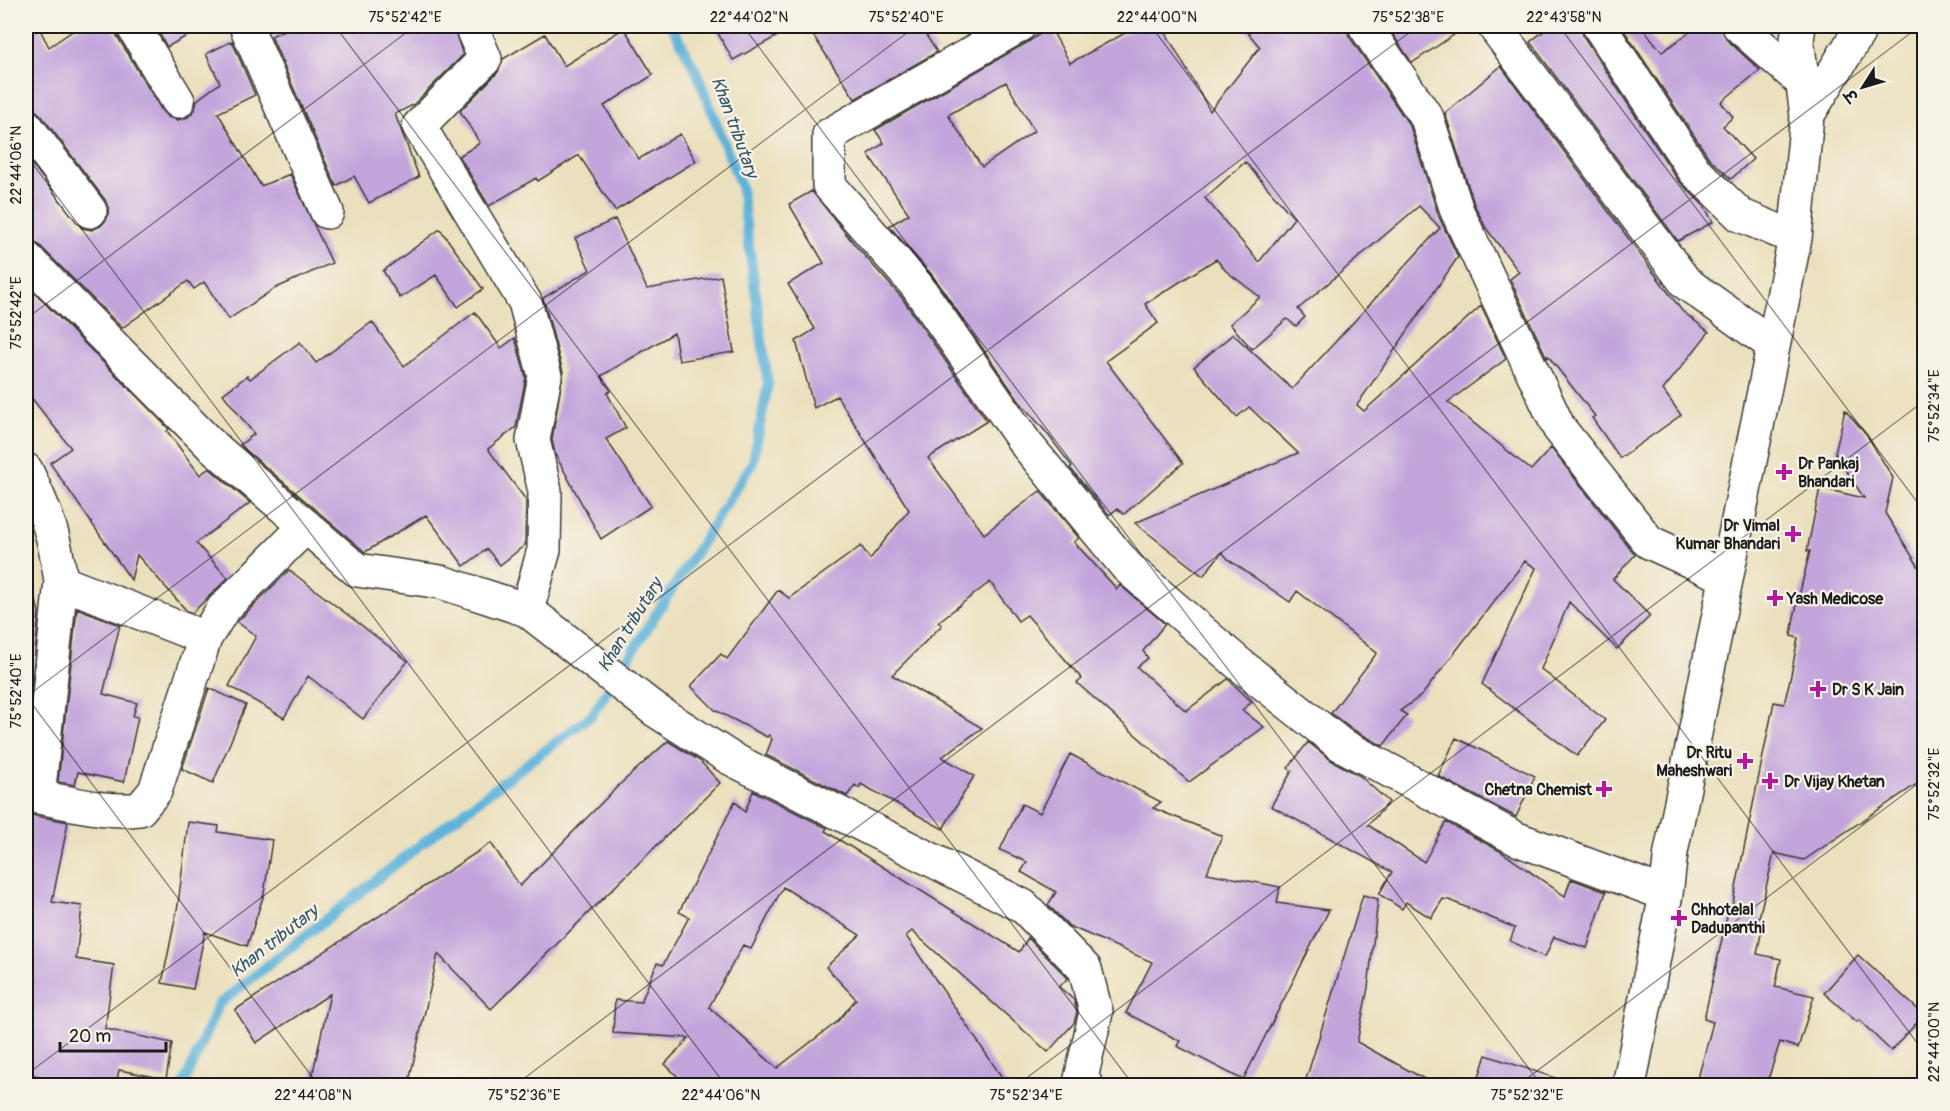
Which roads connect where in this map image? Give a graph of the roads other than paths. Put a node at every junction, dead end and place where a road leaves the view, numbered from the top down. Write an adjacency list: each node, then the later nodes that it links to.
1 (133, 26): 12 (street)
2 (246, 26): 16 (street)
3 (471, 26): 24 (street)
4 (1019, 26): 27 (street)
5 (1365, 26): 22 (street)
6 (1494, 26): 19 (street)
7 (1599, 26): 17 (street)
8 (1739, 26): 11 (street)
9 (1799, 26): 11 (street)
10 (1859, 26): 13 (street)
11 (1802, 82): 13 (street)
12 (178, 101)
13 (1807, 116): 17 (street)
14 (26, 126): 15 (street)
15 (90, 211)
16 (327, 212)
17 (1795, 238): 19 (street)
18 (26, 258): 21 (street)
19 (1773, 345): 22 (street)
20 (26, 470): 23 (street)
21 (306, 526): 24 (street); 25 (street)
22 (1726, 577): 27 (street)
23 (61, 582): 25 (street); 26 (street)
24 (527, 609): 28 (street)
25 (205, 638): 26 (street)
26 (32, 796)
27 (1666, 894): 29 (street)
28 (1087, 1086)
29 (1629, 1086)

